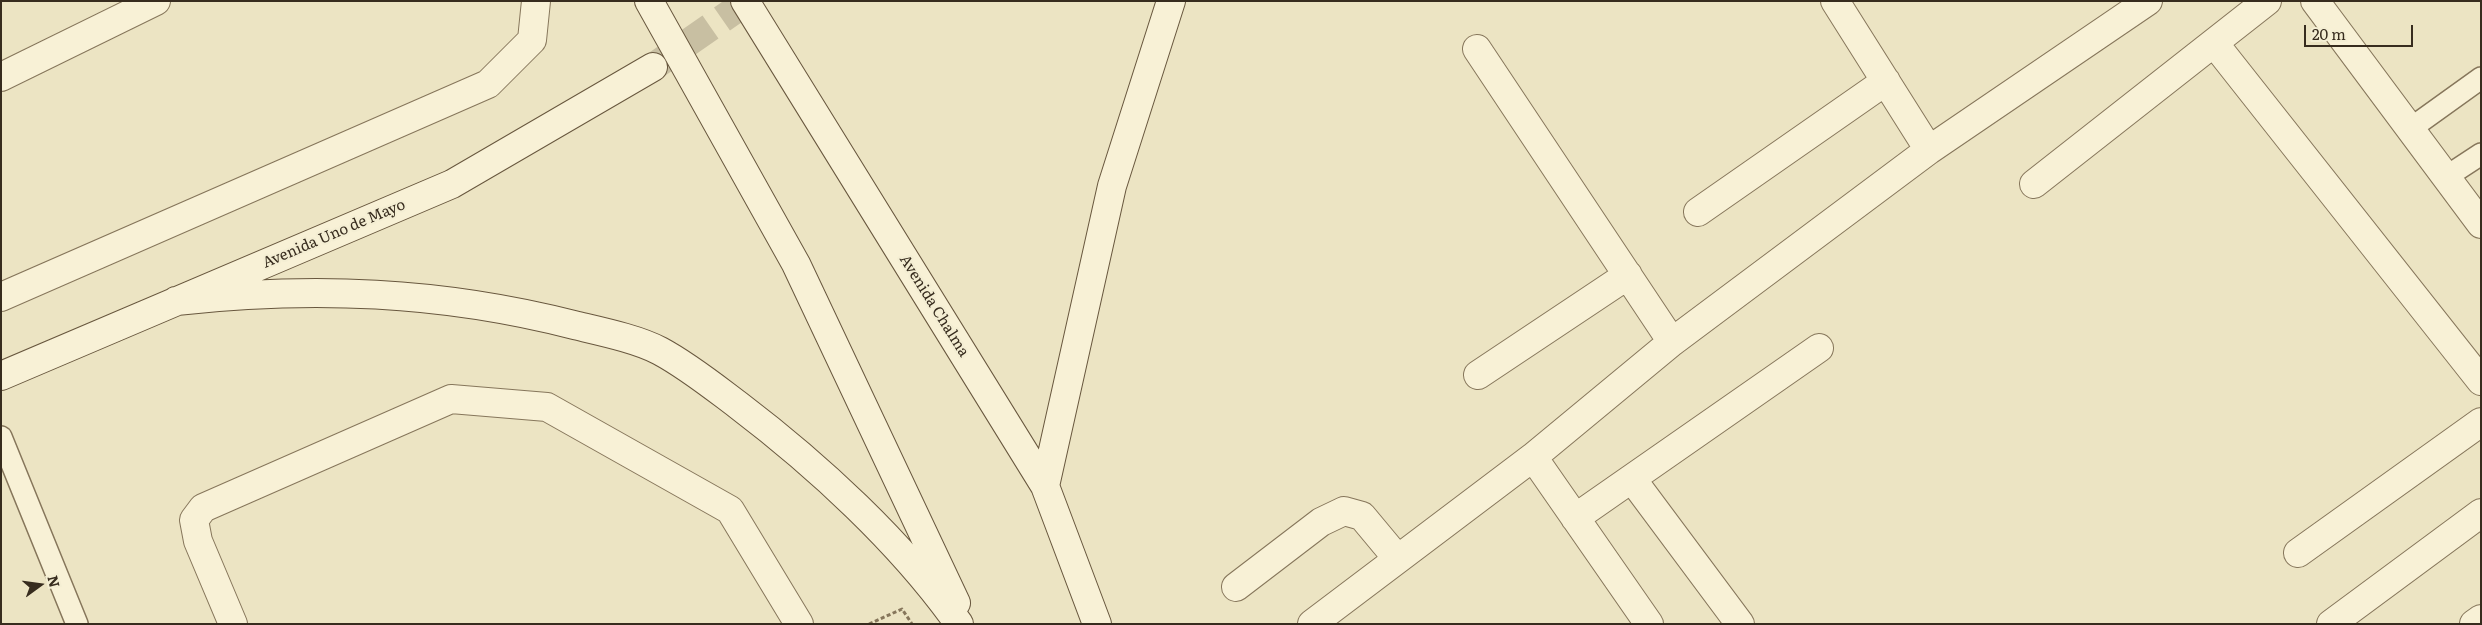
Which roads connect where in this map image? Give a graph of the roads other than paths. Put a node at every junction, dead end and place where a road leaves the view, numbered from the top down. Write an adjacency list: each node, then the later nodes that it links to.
1 (156, 1): 13 (street)
2 (536, 1): 24 (street)
3 (649, 1): 46 (street)
4 (746, 1): 35 (street, Avenida Chalma)
5 (1171, 1): 35 (street)
6 (1835, 1): 15 (street)
7 (2148, 1): 17 (street)
8 (2267, 1): 10 (street)
9 (2315, 1): 16 (street)
10 (2214, 43): 20 (street); 28 (street)
11 (1477, 49): 23 (street)
12 (653, 67): 25 (street, Avenida Uno de Mayo)
13 (1, 77)
14 (2481, 78): 16 (lane)
15 (1886, 81): 17 (street); 21 (street)
16 (2410, 129): 19 (street)
17 (1929, 150): 26 (street)
18 (2481, 154): 19 (lane)
19 (2446, 177): 22 (street)
20 (2034, 184)
21 (1698, 212)
22 (2481, 224)
23 (1628, 275): 26 (street); 29 (street)
24 (1, 297)
25 (176, 301): 30 (street, Avenida Uno de Mayo); 45 (street)
26 (1672, 342): 33 (street)
27 (1819, 348): 34 (street)
28 (2477, 368)
29 (1478, 375)
30 (1, 376)
31 (2481, 422): 38 (street)
32 (1, 437): 42 (lane)
33 (1532, 457): 37 (street); 39 (street)
34 (1632, 479): 37 (street); 50 (street)
35 (1045, 486): 47 (street, Avenida Chalma)
36 (2481, 513): 51 (street)
37 (1575, 518): 49 (street)
38 (2298, 553)
39 (1397, 558): 40 (street); 48 (street)
40 (1236, 588)
41 (2481, 618): 52 (street)
42 (77, 624)
43 (233, 624): 44 (street)
44 (799, 624)
45 (959, 624)
46 (966, 624)
47 (1097, 624)
48 (1312, 624)
49 (1649, 624)
50 (1740, 624)
51 (2331, 624)
52 (2474, 624)

